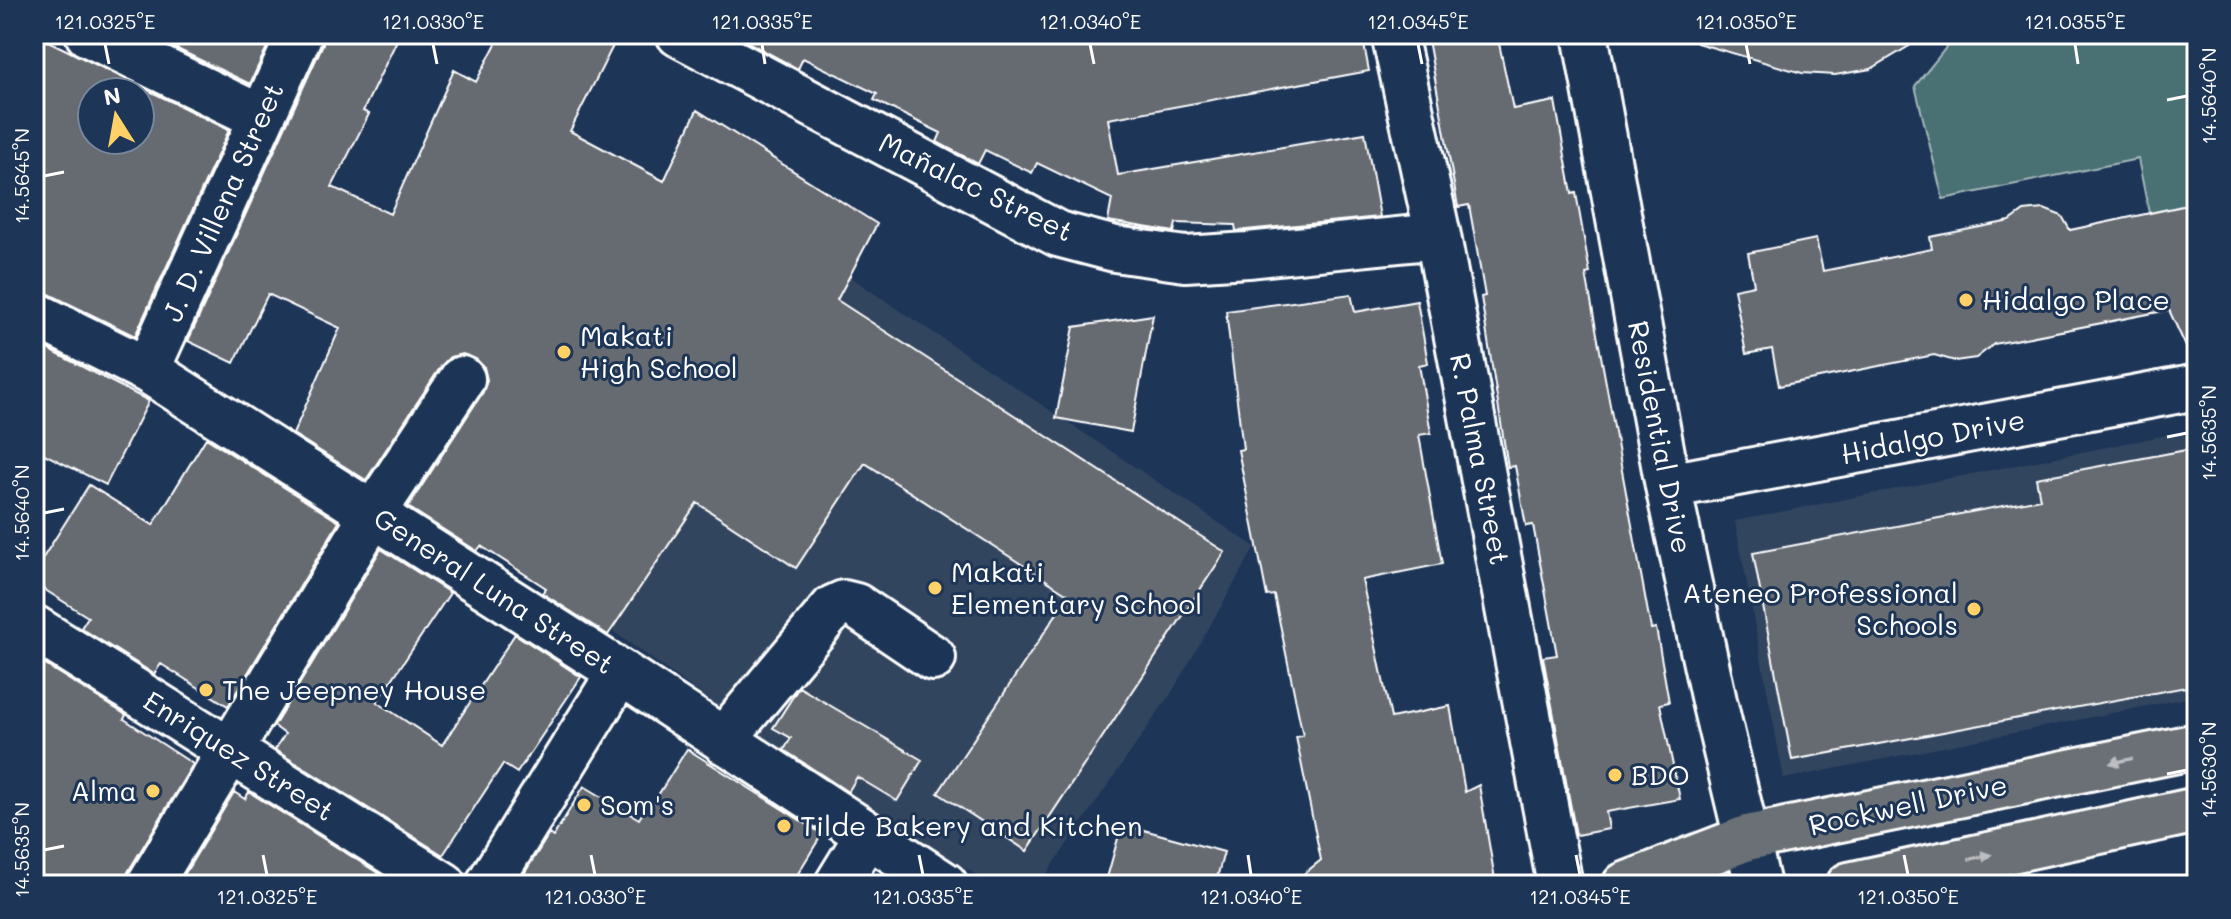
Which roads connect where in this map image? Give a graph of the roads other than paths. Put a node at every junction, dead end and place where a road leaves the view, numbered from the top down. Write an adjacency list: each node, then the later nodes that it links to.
1 (88, 34): 6 (street)
2 (300, 34): 6 (street, J. D. Villena Street)
3 (679, 34): 7 (street, Mañalac Street)
4 (1394, 34): 7 (street, R. Palma Street)
5 (1585, 34): 12 (street, Residential Drive)
6 (260, 117): 9 (street, J. D. Villena Street)
7 (1438, 236): 28 (street, R. Palma Street)
8 (34, 314): 9 (street, General Luna Street)
9 (147, 370): 13 (street, General Luna Street)
10 (462, 379): 13 (street)
11 (2197, 387): 12 (street, Hidalgo Drive)
12 (1668, 486): 22 (street, Residential Drive)
13 (373, 514): 16 (street, General Luna Street); 19 (street)
14 (34, 628): 19 (street, Enriquez Street)
15 (933, 658): 17 (street)
16 (620, 672): 17 (street, General Luna Street); 25 (street)
17 (725, 742): 21 (street, General Luna Street)
18 (2197, 746): 22 (main road, Rockwell Drive, one-way to 22)
19 (231, 750): 23 (street); 24 (street, Enriquez Street)
20 (2197, 810): 31 (main road, one-way to 20)
21 (867, 836): 26 (street); 27 (street, General Luna Street)
22 (1747, 838): 29 (main road, Rockwell Drive); 30 (street, Residential Drive)
23 (149, 885)
24 (444, 885)
25 (488, 885)
26 (837, 885)
27 (945, 885)
28 (1560, 885)
29 (1625, 885)
30 (1758, 885)
31 (1849, 885)

